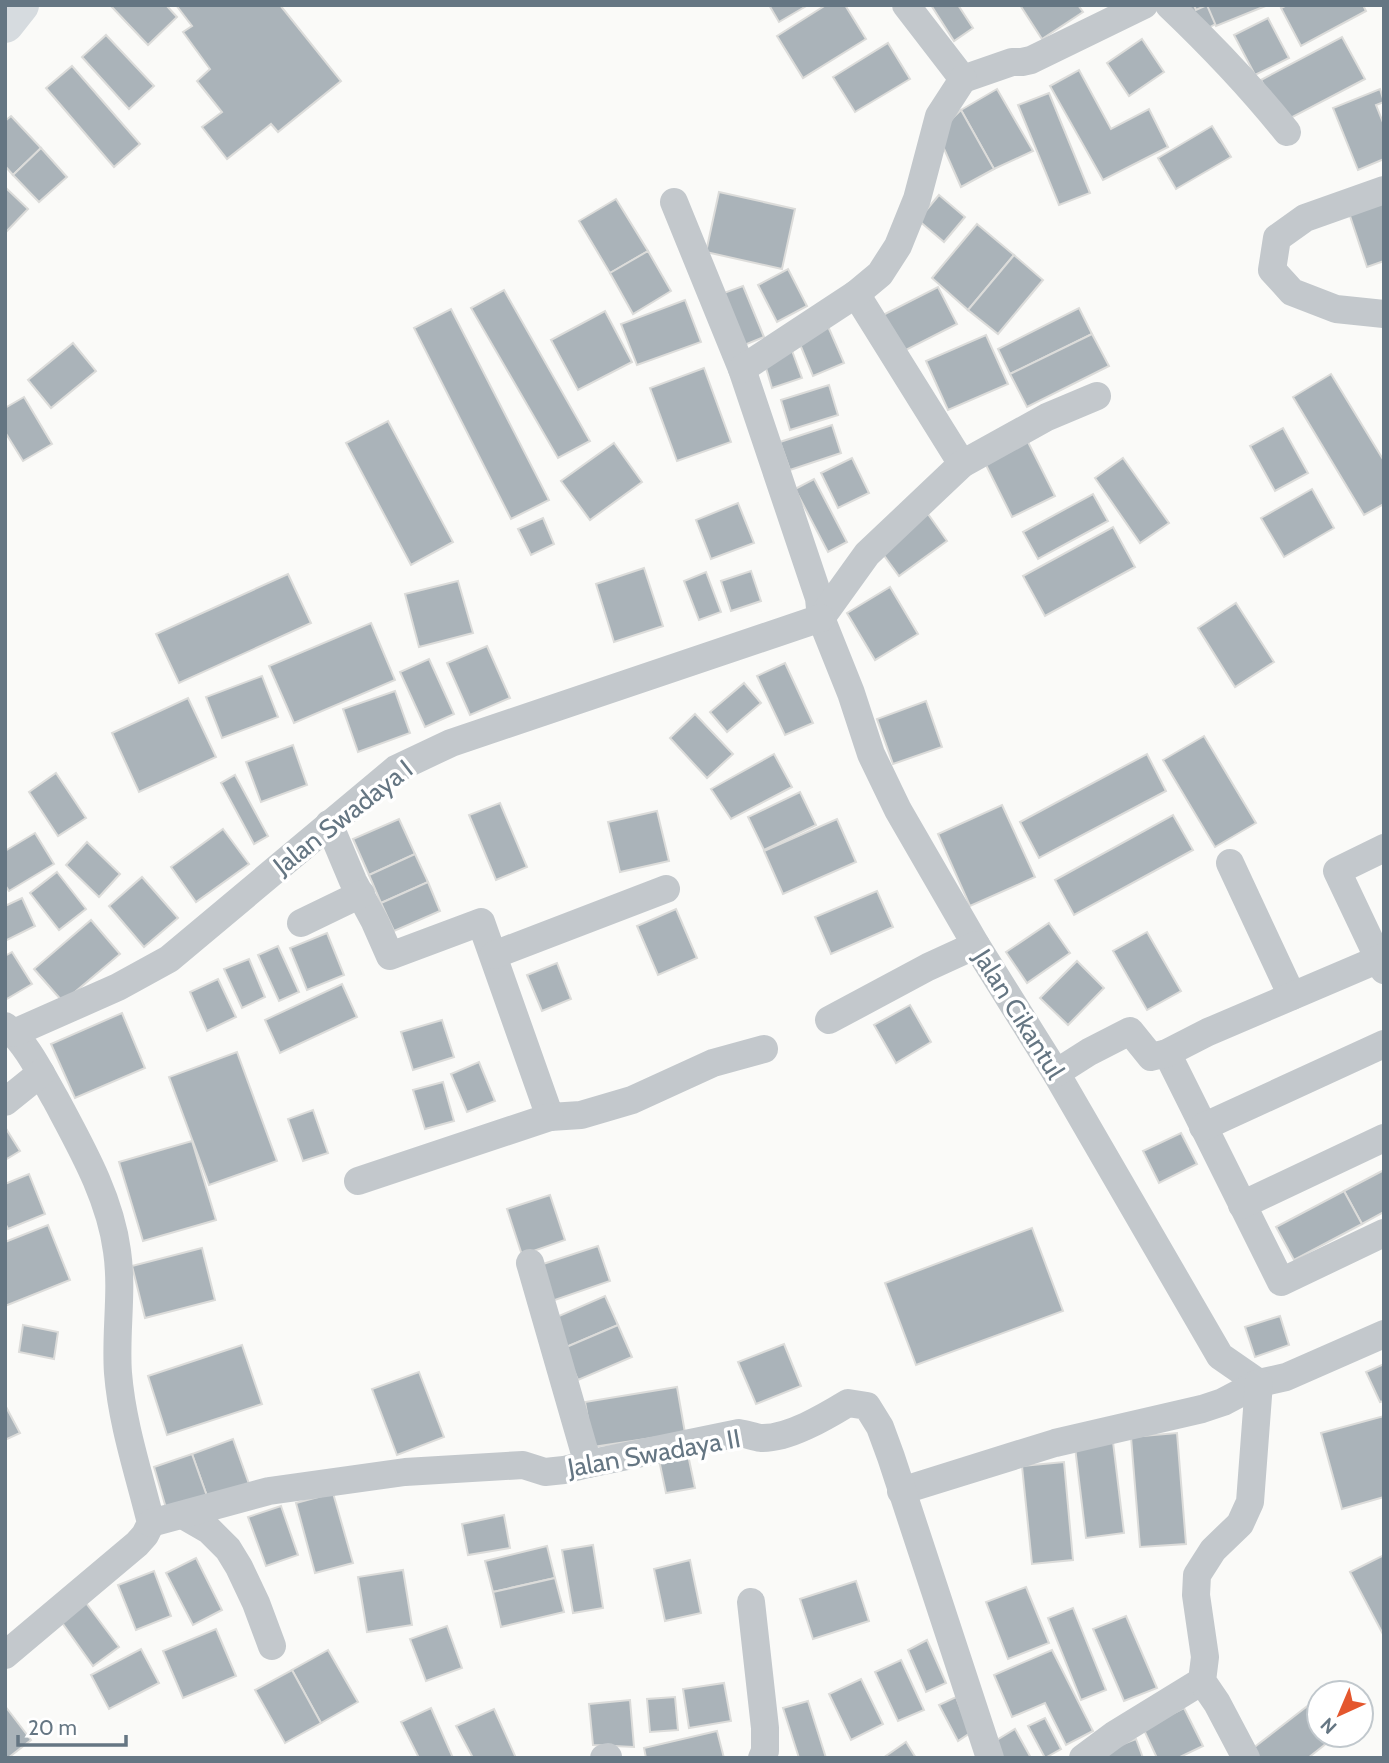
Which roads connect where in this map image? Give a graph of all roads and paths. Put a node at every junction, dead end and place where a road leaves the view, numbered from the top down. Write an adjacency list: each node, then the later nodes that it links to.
1 (20, 5): 5 (street)
2 (906, 5): 6 (street)
3 (1144, 5): 6 (street)
4 (1169, 5): 7 (street)
5 (5, 24)
6 (964, 79): 10 (street)
7 (1287, 132)
8 (1384, 190): 11 (street)
9 (674, 202): 12 (street, Jalan Cikantul)
10 (856, 294): 12 (street); 14 (street)
11 (1384, 314)
12 (742, 369): 15 (street, Jalan Cikantul)
13 (1097, 396): 14 (street)
14 (962, 464): 15 (street)
15 (821, 618): 16 (street, Jalan Swadaya I); 22 (street, Jalan Cikantul)
16 (330, 824): 20 (street); 27 (street, Jalan Swadaya I)
17 (1384, 848): 24 (street)
18 (1230, 863): 25 (street)
19 (666, 889): 23 (street)
20 (362, 894): 21 (street); 23 (street)
21 (301, 923)
22 (976, 945): 26 (street); 32 (street, Jalan Cikantul)
23 (494, 955): 34 (street)
24 (1382, 962): 25 (street)
25 (1292, 996): 30 (street)
26 (830, 1020)
27 (10, 1029): 31 (street)
28 (1384, 1044): 35 (street)
29 (764, 1049): 34 (street)
30 (1167, 1053): 32 (street); 35 (street)
31 (41, 1073): 33 (street); 46 (street)
32 (1056, 1073): 42 (street, Jalan Cikantul)
33 (5, 1102)
34 (550, 1117): 37 (street)
35 (1203, 1127): 38 (street)
36 (1384, 1138): 38 (street)
37 (358, 1181)
38 (1242, 1205): 39 (street)
39 (1384, 1233)
40 (530, 1263): 43 (street)
41 (1384, 1334): 42 (street)
42 (1259, 1383): 44 (street); 50 (street)
43 (588, 1464): 44 (street, Jalan Swadaya II); 45 (street, Jalan Swadaya II)
44 (901, 1491): 53 (street, Jalan Swadaya II)
45 (183, 1515): 46 (street, Jalan Swadaya II); 48 (street)
46 (151, 1523): 49 (street)
47 (751, 1602): 52 (street)
48 (272, 1646)
49 (5, 1655)
50 (1202, 1681): 51 (street); 54 (street)
51 (1084, 1757)
52 (762, 1758)
53 (990, 1758)
54 (1246, 1758)

